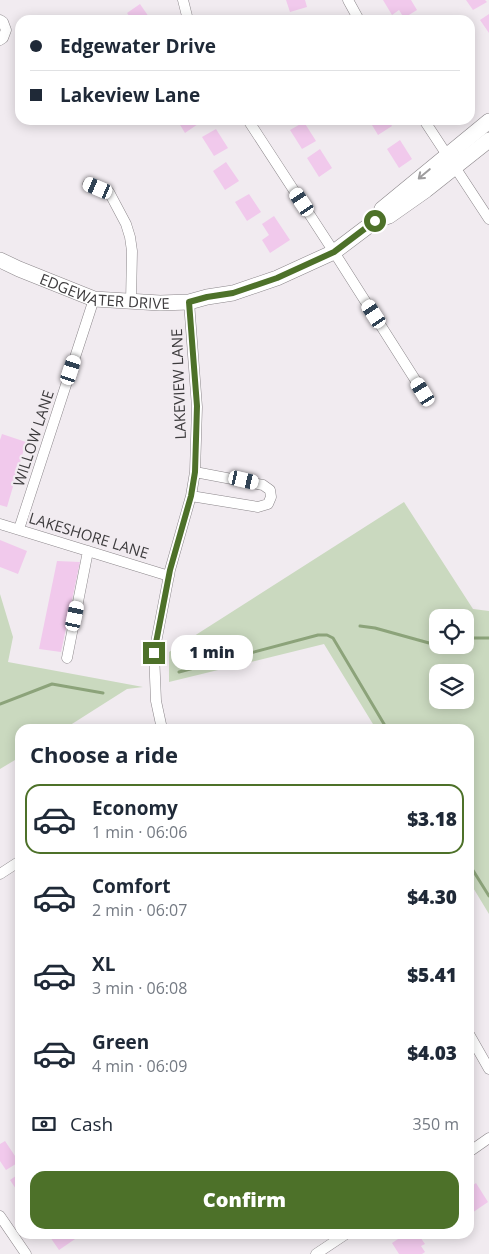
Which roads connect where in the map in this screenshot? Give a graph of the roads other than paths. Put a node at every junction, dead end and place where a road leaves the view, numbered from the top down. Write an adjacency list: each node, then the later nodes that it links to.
1 (183, 0): 3 (street)
2 (348, 0): 4 (street)
3 (187, 15)
4 (356, 15)
5 (0, 20): 6 (street)
6 (0, 40)
7 (489, 121): 11 (street, EDGEWATER DRIVE)
8 (251, 125): 14 (street)
9 (427, 125): 11 (street)
10 (489, 140): 11 (street, EDGEWATER DRIVE)
11 (451, 161): 13 (street); 14 (street, EDGEWATER DRIVE)
12 (88, 184): 17 (street)
13 (489, 219)
14 (334, 252): 18 (street, EDGEWATER DRIVE); 19 (street)
15 (0, 260): 16 (street, EDGEWATER DRIVE)
16 (94, 299): 17 (street, EDGEWATER DRIVE); 23 (street, WILLOW LANE)
17 (131, 302): 18 (street, EDGEWATER DRIVE)
18 (189, 302): 20 (street, LAKEVIEW LANE)
19 (423, 392)
20 (195, 472): 21 (street, LAKEVIEW LANE); 21 (street)
21 (191, 496): 25 (street, LAKEVIEW LANE)
22 (0, 524): 23 (street, LAKESHORE LANE)
23 (19, 529): 24 (street, LAKESHORE LANE)
24 (88, 551): 25 (street, LAKESHORE LANE); 26 (street)
25 (169, 576): 27 (street, LAKEVIEW LANE)
26 (67, 658)
27 (161, 724)
28 (15, 864): 29 (street)
29 (0, 874)
30 (474, 1043): 31 (street)
31 (489, 1069)
32 (489, 1138): 33 (street)
33 (474, 1148)
34 (0, 1216): 35 (street)
35 (15, 1238)
36 (16, 1239): 38 (street)
37 (338, 1239): 39 (street)
38 (26, 1254)
39 (316, 1254)

